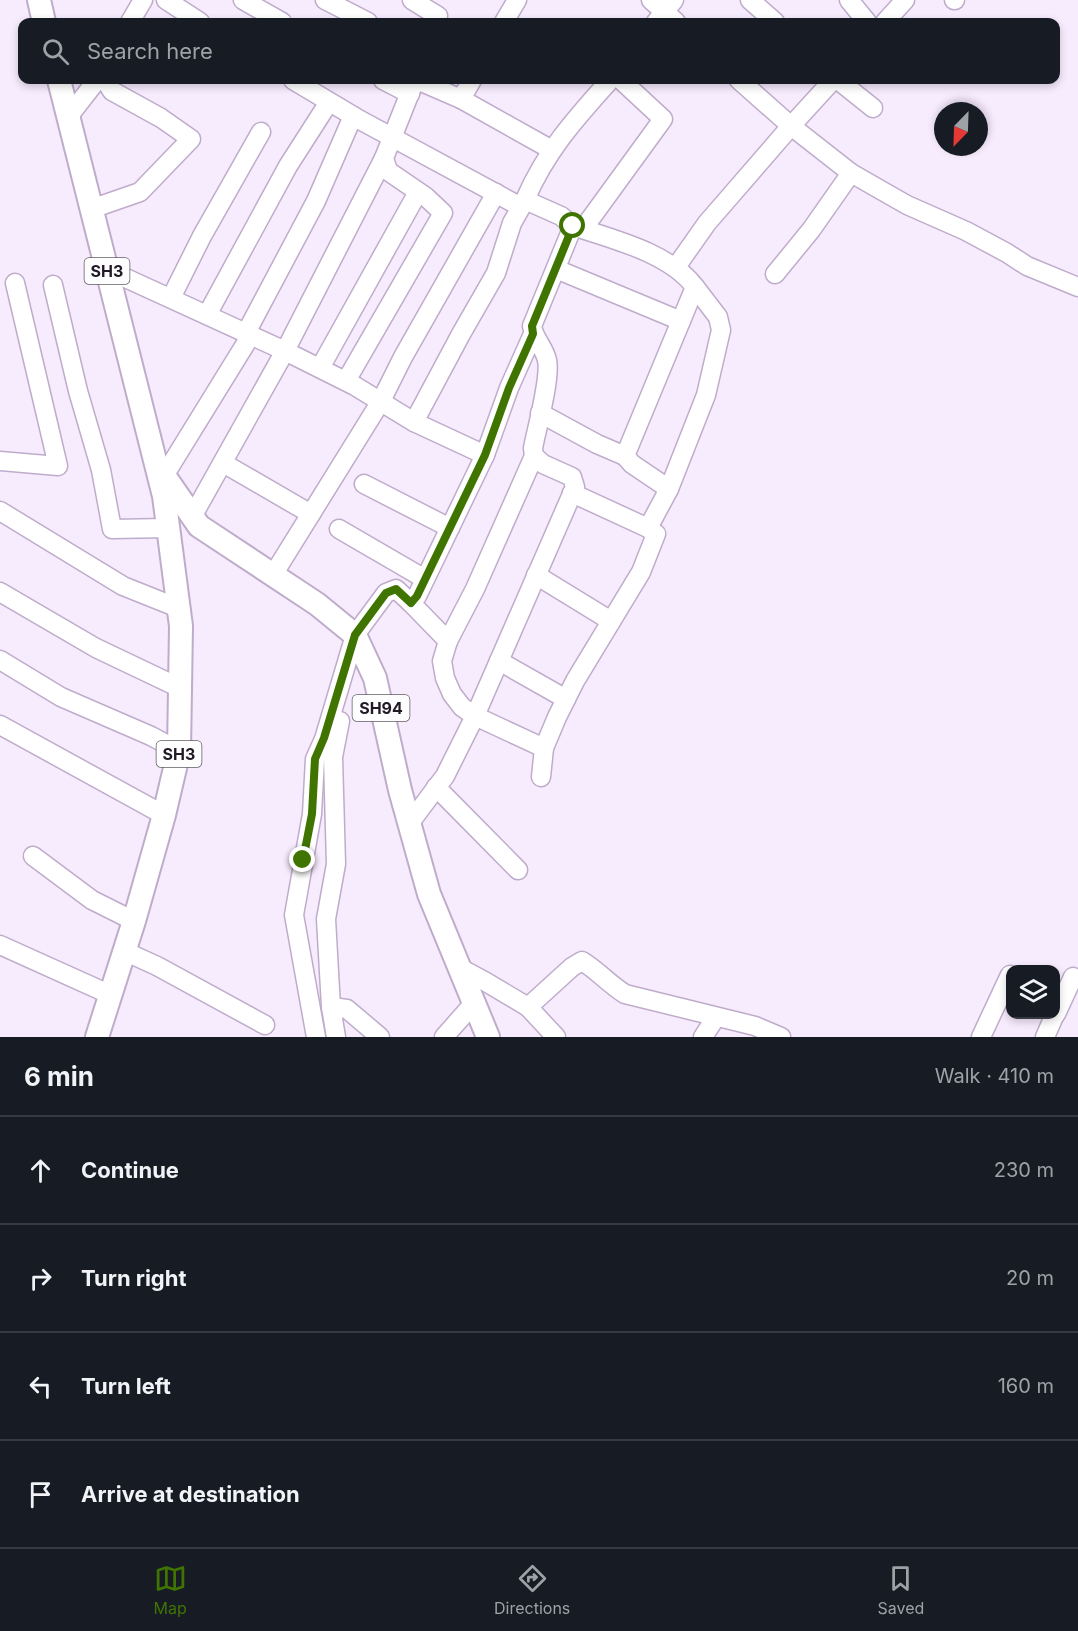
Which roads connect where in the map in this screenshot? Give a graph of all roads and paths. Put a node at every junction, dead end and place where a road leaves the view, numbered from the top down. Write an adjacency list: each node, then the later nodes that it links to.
1 (39, 0): 12 (main road)
2 (143, 0): 13 (street)
3 (166, 0): 14 (street)
4 (243, 0): 15 (street)
5 (325, 0): 16 (street)
6 (412, 0): 11 (street)
7 (517, 0): 17 (street)
8 (750, 0): 18 (street)
9 (849, 0): 19 (street)
10 (905, 0): 20 (street)
11 (439, 13)
12 (43, 18)
13 (132, 18)
14 (194, 18)
15 (275, 18)
16 (360, 18)
17 (506, 18)
18 (770, 18)
19 (864, 18)
20 (889, 18)
21 (60, 84): 36 (main road, SH3)
22 (94, 84): 36 (street)
23 (108, 84): 46 (street)
24 (300, 84): 33 (street)
25 (414, 84): 32 (street); 39 (street)
26 (469, 84): 32 (street)
27 (606, 84): 40 (street)
28 (625, 84): 47 (street)
29 (743, 84): 37 (street)
30 (829, 84): 37 (street)
31 (843, 84): 34 (street)
32 (460, 99): 40 (street)
33 (329, 102): 35 (street); 57 (street)
34 (873, 108)
35 (353, 117): 39 (street); 59 (street)
36 (69, 122): 46 (main road, SH3)
37 (790, 126): 42 (street); 48 (street)
38 (261, 132): 56 (street)
39 (392, 136): 41 (street); 44 (street)
40 (552, 150): 45 (street)
41 (384, 158): 43 (street); 61 (street)
42 (851, 172): 51 (street); 54 (street)
43 (418, 192): 62 (street); 63 (street)
44 (496, 193): 45 (street); 64 (street)
45 (523, 203): 47 (street); 66 (street)
46 (91, 209): 49 (main road, SH3)
47 (578, 228): 48 (street); 50 (street)
48 (676, 267): 55 (street)
49 (106, 268): 56 (street); 72 (main road, SH3)
50 (556, 269): 58 (street); 60 (street)
51 (774, 274)
52 (15, 283): 70 (street)
53 (53, 285): 79 (street)
54 (1078, 286)
55 (695, 287): 58 (street); 74 (street)
56 (171, 297): 57 (street)
57 (207, 315): 59 (street)
58 (681, 321): 69 (street)
59 (249, 334): 61 (street); 72 (street)
60 (533, 334): 65 (street); 67 (street)
61 (285, 351): 62 (street); 71 (street)
62 (320, 368): 63 (street)
63 (346, 381): 64 (street)
64 (381, 401): 66 (street); 77 (street)
65 (540, 413): 68 (street); 69 (street)
66 (414, 422): 67 (street)
67 (485, 455): 80 (street)
68 (534, 456): 75 (street); 90 (street)
69 (625, 456): 74 (street)
70 (0, 461)
71 (223, 463): 77 (street); 78 (street)
72 (160, 469): 78 (main road, SH94); 79 (main road, SH3)
73 (364, 484): 80 (street)
74 (669, 489): 81 (street)
75 (572, 493): 81 (street); 84 (street)
76 (0, 511): 88 (street)
77 (311, 514): 83 (street)
78 (192, 517): 83 (main road, SH94)
79 (168, 528): 88 (main road, SH3)
80 (450, 528): 85 (street)
81 (648, 528): 89 (street)
82 (339, 529): 85 (street)
83 (273, 574): 91 (main road, SH94)
84 (536, 575): 89 (street); 93 (street)
85 (425, 579): 87 (street)
86 (0, 592): 94 (street)
87 (411, 603): 90 (street); 91 (street)
88 (178, 608): 94 (main road, SH3)
89 (611, 621): 95 (street)
90 (448, 641): 96 (street)
91 (359, 643): 103 (main road, SH94); 115 (street); 120 (street)
92 (0, 660): 99 (street)
93 (499, 662): 95 (street); 96 (street)
94 (180, 688): 99 (main road, SH3)
95 (566, 699): 98 (street)
96 (475, 716): 98 (street); 101 (street)
97 (0, 724): 102 (street)
98 (544, 748): 100 (street)
99 (180, 751): 102 (main road, SH3)
100 (541, 777)
101 (436, 787): 103 (street); 105 (street)
102 (164, 815): 106 (main road, SH3)
103 (410, 824): 109 (main road, SH94)
104 (33, 856): 106 (street)
105 (518, 870)
106 (134, 921): 108 (main road, SH3)
107 (0, 945): 112 (street)
108 (124, 951): 112 (main road, SH3); 119 (street)
109 (459, 968): 113 (main road, SH94); 116 (street)
110 (1073, 977): 114 (street)
111 (1006, 985): 129 (street)
112 (111, 994): 121 (main road, SH3)
113 (474, 1003): 124 (street); 125 (main road, SH94)
114 (1060, 1004)
115 (331, 1007): 122 (street); 123 (street)
116 (528, 1008): 117 (street); 126 (street)
117 (716, 1017): 127 (street); 128 (street)
118 (1053, 1019): 130 (street)
119 (264, 1025)
120 (312, 1033)
121 (97, 1037)
122 (336, 1037)
123 (380, 1037)
124 (444, 1037)
125 (488, 1037)
126 (556, 1037)
127 (703, 1037)
128 (782, 1037)
129 (981, 1037)
130 (1045, 1037)

